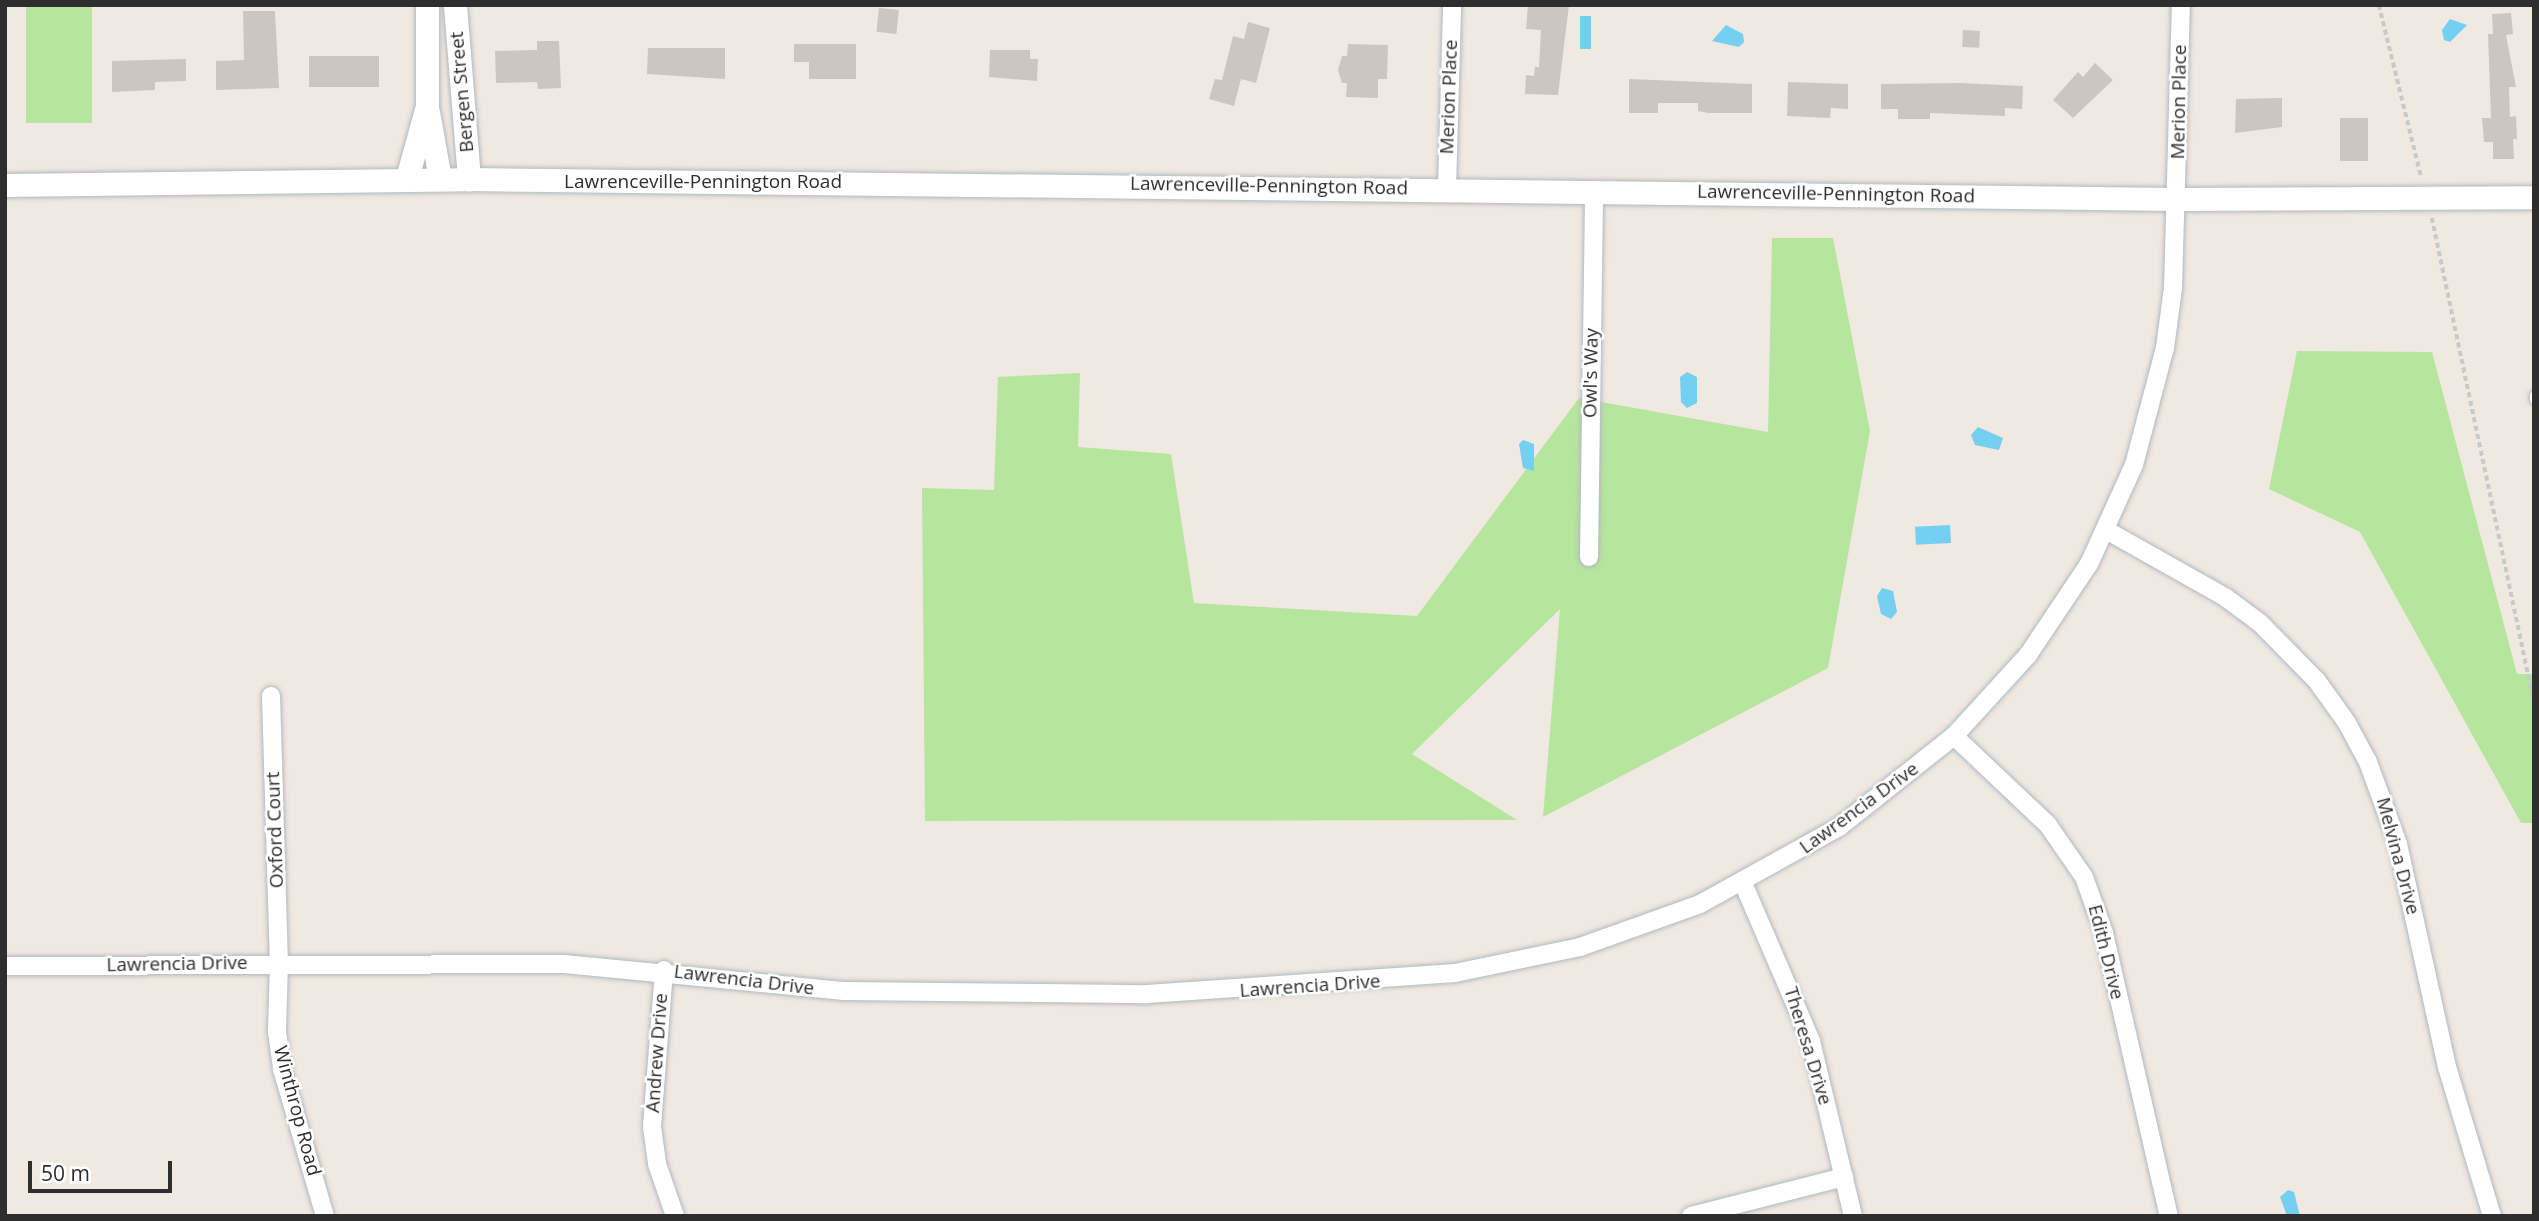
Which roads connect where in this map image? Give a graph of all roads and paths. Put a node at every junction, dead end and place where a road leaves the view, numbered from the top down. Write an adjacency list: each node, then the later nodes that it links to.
1 (427, 5): 6 (street, Bergen Street)
2 (455, 5): 9 (street, Bergen Street)
3 (1451, 5): 11 (street, Merion Place)
4 (2180, 5): 15 (street, Merion Place)
5 (2379, 5): 13 (path)
6 (427, 106): 7 (street, Bergen Street); 8 (street, Bergen Street)
7 (407, 178): 8 (street, Lawrenceville-Pennington Road); 10 (street, Lawrenceville-Pennington Road)
8 (440, 179): 9 (street, Lawrenceville-Pennington Road)
9 (469, 179): 11 (street, Lawrenceville-Pennington Road)
10 (5, 185)
11 (1447, 189): 12 (street, Lawrenceville-Pennington Road)
12 (1594, 190): 15 (street, Lawrenceville-Pennington Road); 17 (street, Owl's Way)
13 (2427, 197): 14 (street, Lawrenceville-Pennington Road); 15 (street, Lawrenceville-Pennington Road); 19 (path)
14 (2534, 197)
15 (2176, 199): 16 (street, Lawrencia Drive)
16 (2106, 530): 20 (street, Lawrencia Drive); 31 (street, Melvina Drive)
17 (1589, 557)
18 (271, 696): 22 (street, Oxford Court)
19 (2534, 704)
20 (1954, 736): 21 (street, Lawrencia Drive); 30 (street, Edith Drive)
21 (1743, 883): 24 (street, Lawrencia Drive); 25 (street, Theresa Drive)
22 (279, 963): 23 (street, Lawrencia Drive); 24 (street, Lawrencia Drive); 26 (street, Winthrop Road)
23 (5, 966)
24 (664, 970): 27 (street, Andrew Drive)
25 (1844, 1177): 28 (street); 29 (street, Theresa Drive)
26 (325, 1216)
27 (675, 1216)
28 (1691, 1216)
29 (1853, 1216)
30 (2169, 1216)
31 (2492, 1216)

